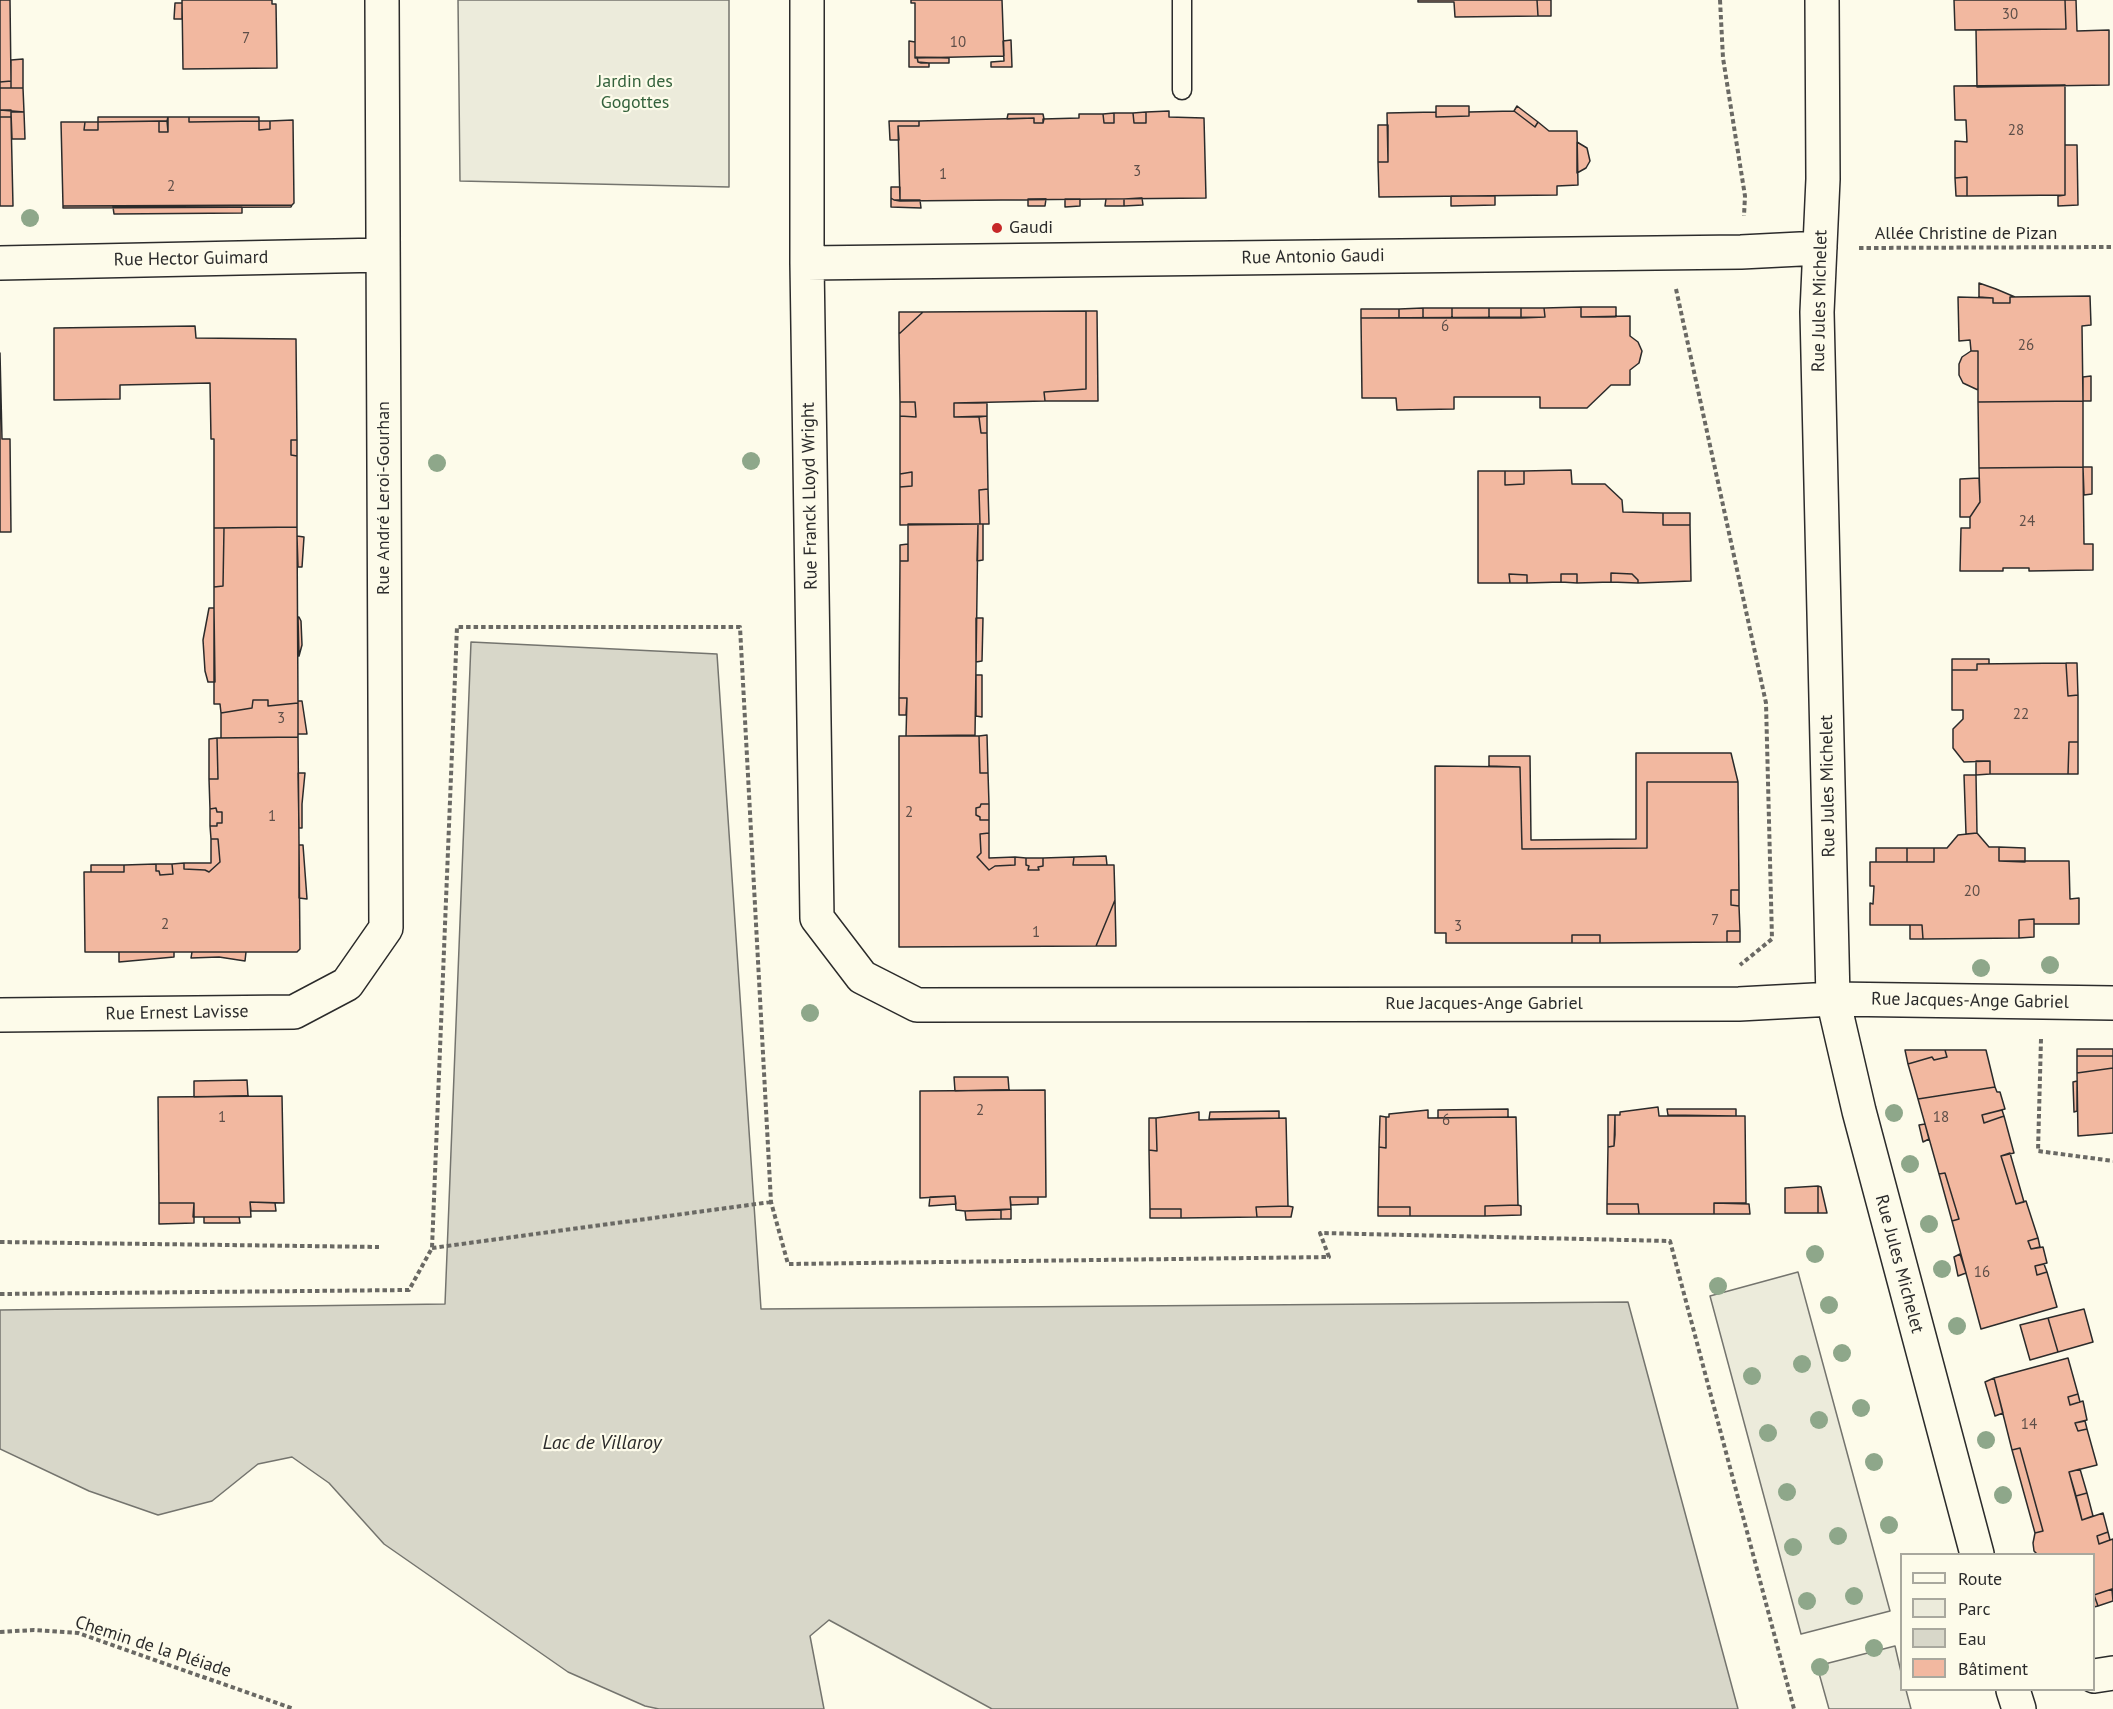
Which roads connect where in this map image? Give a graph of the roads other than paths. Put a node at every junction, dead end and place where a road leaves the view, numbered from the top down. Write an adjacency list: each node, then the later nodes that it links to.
1 (382, 0): 7 (street, Rue André Leroi-Gourhan)
2 (807, 0): 9 (street, Rue Franck Lloyd Wright)
3 (1182, 0): 5 (lane)
4 (1822, 0): 6 (street, Rue Jules Michelet)
5 (1182, 90)
6 (1820, 248): 9 (street, Rue Antonio Gaudi); 12 (street, Rue Jules Michelet)
7 (383, 255): 8 (street, Rue Hector Guimard); 11 (street, Rue André Leroi-Gourhan)
8 (0, 263)
9 (807, 263): 10 (street, Rue Franck Lloyd Wright)
10 (862, 977): 12 (street, Rue Jacques-Ange Gabriel)
11 (347, 984): 14 (street, Rue Ernest Lavisse)
12 (1833, 999): 13 (street, Rue Jacques-Ange Gabriel); 15 (street, Rue Jules Michelet)
13 (2113, 1003)
14 (0, 1015)
15 (1977, 1553)
16 (2113, 1673): 17 (street)
17 (2095, 1676)
18 (2014, 1691): 19 (street)
19 (2019, 1709)

